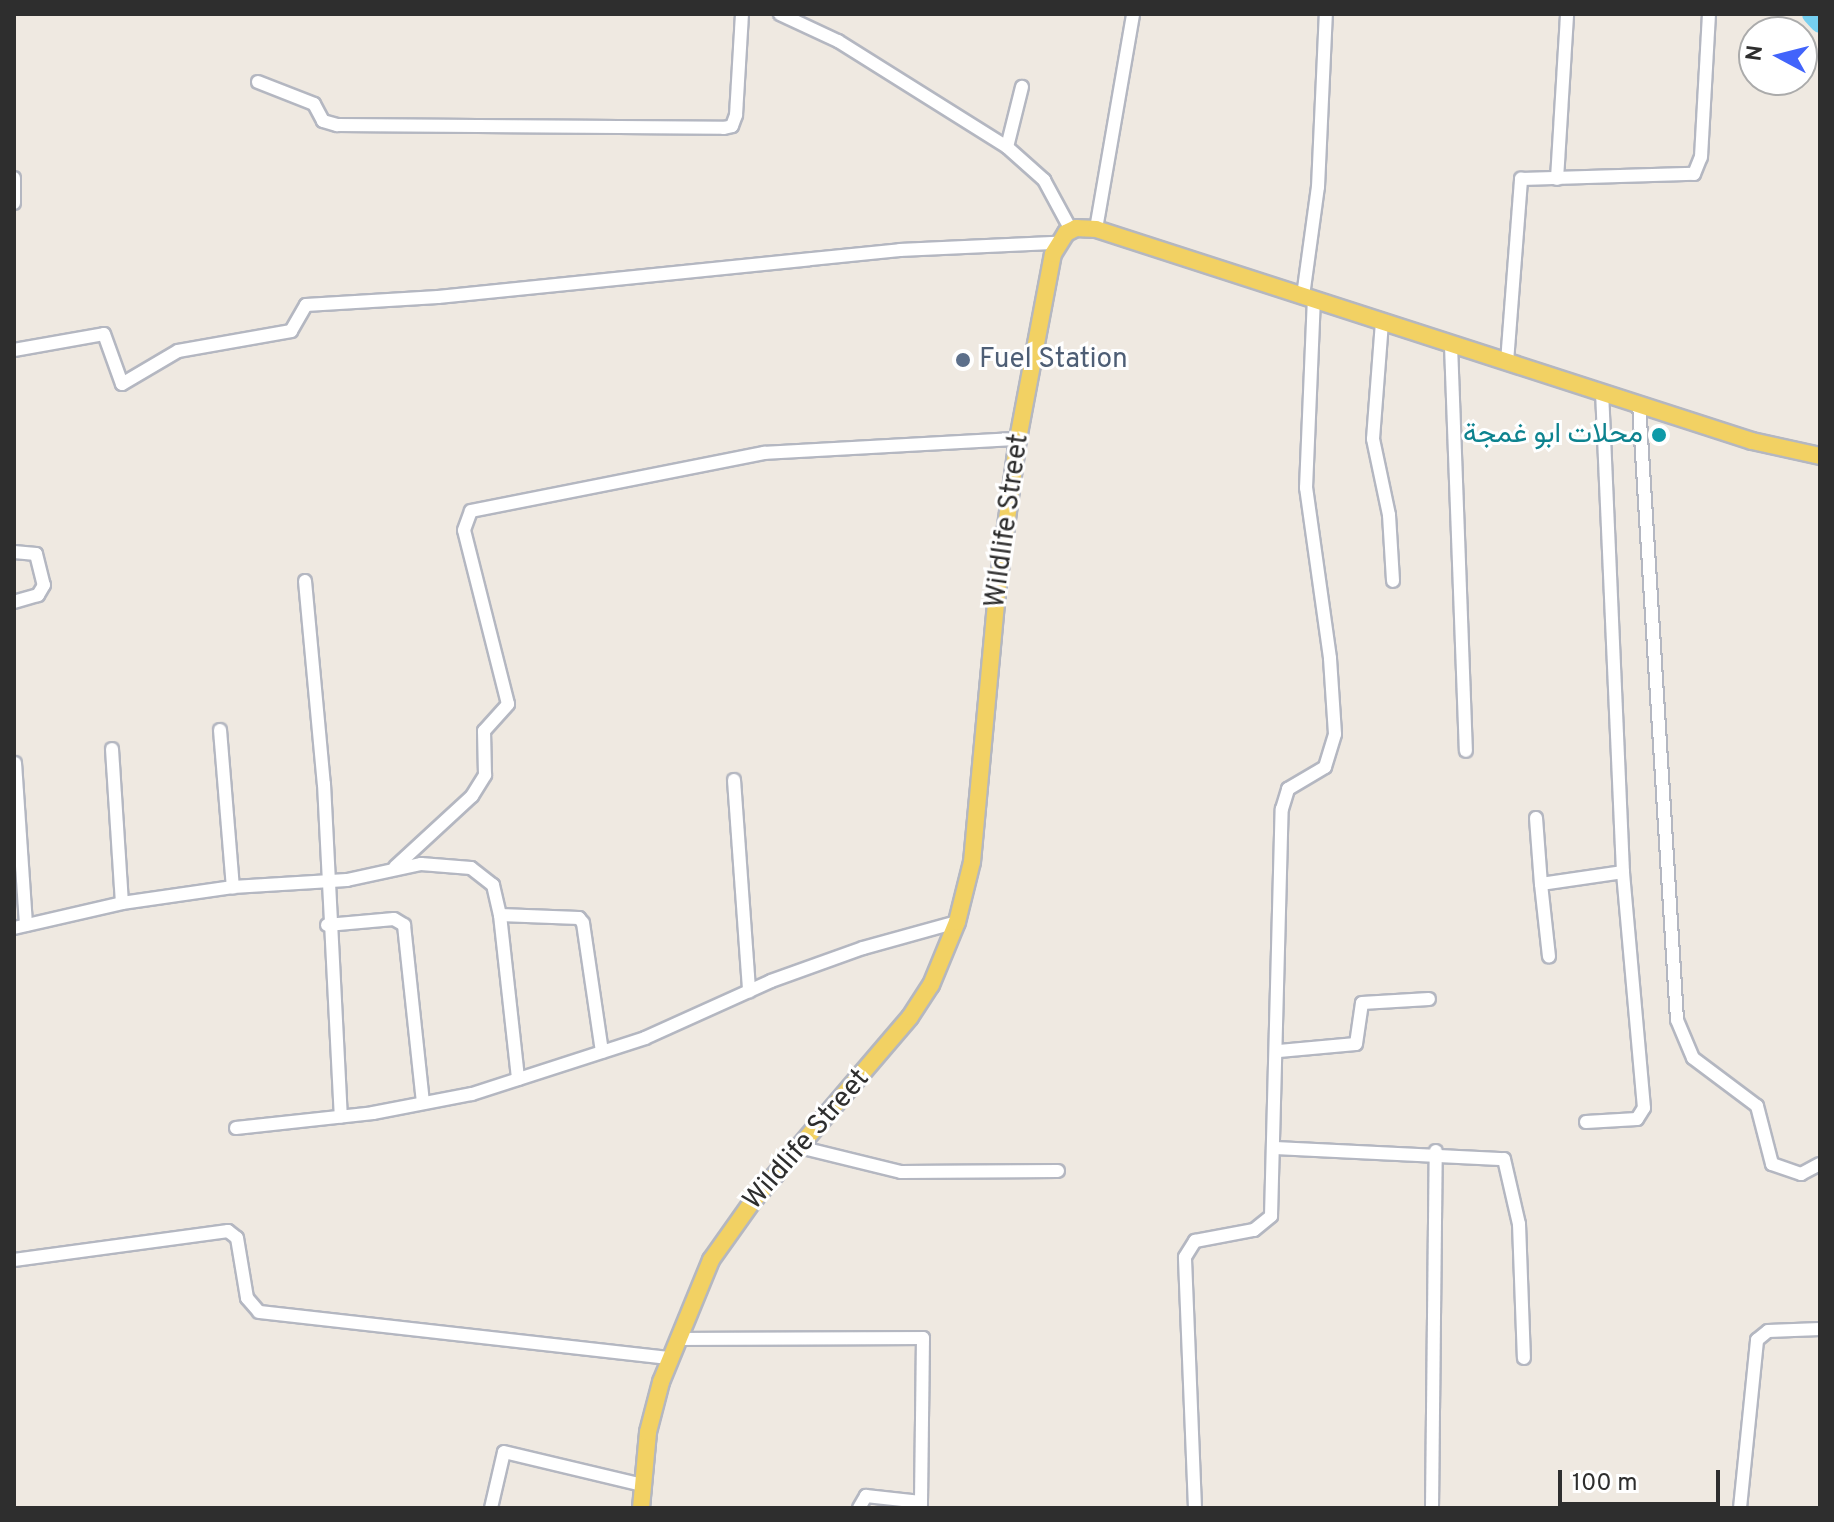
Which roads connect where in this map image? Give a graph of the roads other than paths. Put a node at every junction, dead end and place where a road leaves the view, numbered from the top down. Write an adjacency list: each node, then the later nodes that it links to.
1 (742, 14): 7 (street)
2 (780, 14): 9 (street)
3 (1133, 14): 13 (street)
4 (1326, 14): 16 (street)
5 (1567, 14): 11 (street)
6 (1709, 14): 11 (street)
7 (258, 82)
8 (1022, 87): 9 (street)
9 (1007, 147): 14 (street)
10 (14, 178): 12 (street)
11 (1557, 179): 20 (street)
12 (14, 203)
13 (1096, 229): 14 (main road); 16 (main road)
14 (1071, 230): 15 (main road)
15 (1057, 243): 19 (street); 23 (main road, Wildlife Street)
16 (1308, 298): 17 (main road); 48 (street)
17 (1382, 322): 18 (main road); 27 (street)
18 (1451, 345): 20 (main road); 31 (street)
19 (14, 350)
20 (1507, 362): 21 (main road)
21 (1602, 392): 22 (main road); 36 (street)
22 (1639, 404): 24 (main road); 58 (street)
23 (1018, 439): 35 (street); 42 (main road, Wildlife Street)
24 (1820, 456)
25 (14, 552): 28 (street)
26 (305, 581): 37 (street)
27 (1393, 581)
28 (14, 602)
29 (220, 730): 39 (street)
30 (112, 749): 40 (street)
31 (1466, 751)
32 (15, 763): 44 (street)
33 (734, 780): 46 (street)
34 (1536, 818): 38 (street)
35 (395, 867): 37 (street); 41 (street)
36 (1623, 872): 38 (street); 53 (street)
37 (328, 882): 39 (street); 43 (street)
38 (1541, 884): 45 (street)
39 (233, 887): 40 (street)
40 (122, 903): 44 (street)
41 (500, 915): 49 (street); 50 (street)
42 (957, 922): 46 (street); 55 (main road, Wildlife Street)
43 (327, 925): 51 (street); 52 (street)
44 (20, 926)
45 (1549, 957)
46 (749, 991): 49 (street)
47 (1429, 999): 48 (street)
48 (1279, 1051): 56 (street)
49 (602, 1052): 50 (street)
50 (518, 1079): 51 (street)
51 (423, 1103): 52 (street)
52 (341, 1117): 54 (street)
53 (1586, 1122)
54 (236, 1128)
55 (799, 1147): 59 (street); 62 (main road, Wildlife Street)
56 (1276, 1148): 57 (street); 70 (street)
57 (1436, 1151): 64 (street); 71 (street)
58 (1820, 1164)
59 (1058, 1171)
60 (14, 1260): 63 (street)
61 (1820, 1329): 72 (street)
62 (677, 1339): 63 (main road, Wildlife Street); 66 (street)
63 (669, 1358): 65 (main road, Wildlife Street)
64 (1524, 1358)
65 (643, 1485): 67 (street); 68 (main road, Wildlife Street)
66 (921, 1505): 69 (street)
67 (491, 1508)
68 (641, 1508)
69 (859, 1508)
70 (1195, 1508)
71 (1432, 1508)
72 (1740, 1508)

